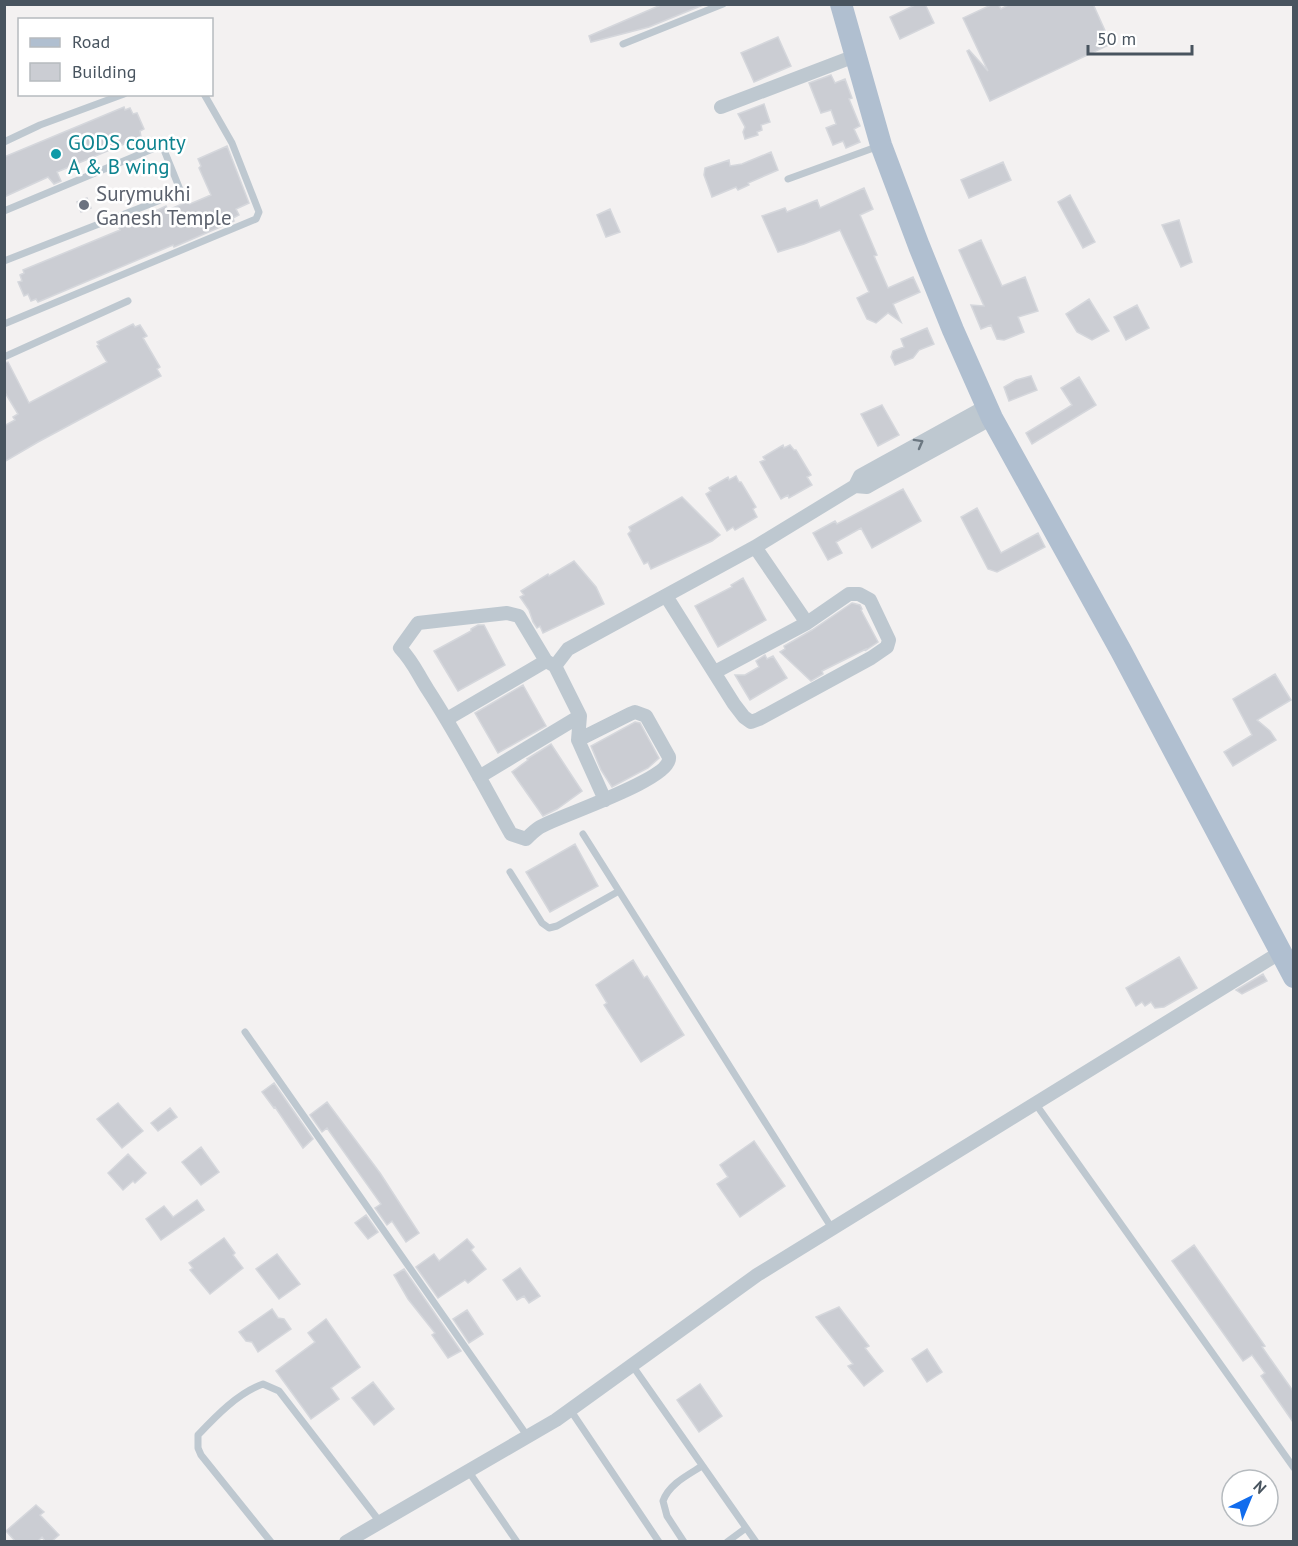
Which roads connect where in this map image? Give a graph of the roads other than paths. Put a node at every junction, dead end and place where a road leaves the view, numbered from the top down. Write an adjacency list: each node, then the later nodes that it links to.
1 (723, 4): 3 (lane)
2 (841, 4): 4 (main road)
3 (623, 44)
4 (855, 56): 7 (street); 9 (main road)
5 (118, 96): 8 (lane)
6 (205, 96): 14 (lane)
7 (722, 107)
8 (4, 142)
9 (881, 146): 10 (lane); 16 (main road)
10 (788, 179)
11 (4, 211): 12 (lane)
12 (4, 261)
13 (128, 301): 15 (lane)
14 (4, 324)
15 (4, 357)
16 (989, 412): 17 (street); 30 (main road)
17 (755, 547): 18 (street); 19 (street)
18 (666, 596): 20 (street); 21 (street)
19 (807, 623): 21 (street); 21 (street)
20 (550, 663): 22 (street); 23 (street); 23 (street)
21 (715, 672)
22 (580, 716): 24 (street); 25 (street)
23 (447, 719): 25 (street)
24 (578, 740): 26 (street); 26 (street)
25 (479, 777): 26 (street)
26 (605, 800)
27 (583, 834): 29 (lane)
28 (510, 872): 29 (lane)
29 (619, 891): 34 (lane)
30 (1281, 951): 31 (main road); 33 (street)
31 (1293, 977)
32 (246, 1032): 37 (lane)
33 (1035, 1103): 34 (street); 39 (lane)
34 (833, 1230): 35 (street)
35 (632, 1365): 36 (street); 38 (lane)
36 (571, 1411): 37 (street); 46 (lane)
37 (528, 1437): 40 (street)
38 (702, 1466): 42 (lane); 47 (lane)
39 (1293, 1468)
40 (469, 1472): 41 (street); 45 (lane)
41 (380, 1522): 43 (lane); 44 (street)
42 (746, 1528): 48 (lane); 49 (lane)
43 (271, 1542)
44 (346, 1542)
45 (517, 1542)
46 (659, 1542)
47 (684, 1542)
48 (727, 1542)
49 (756, 1542)

